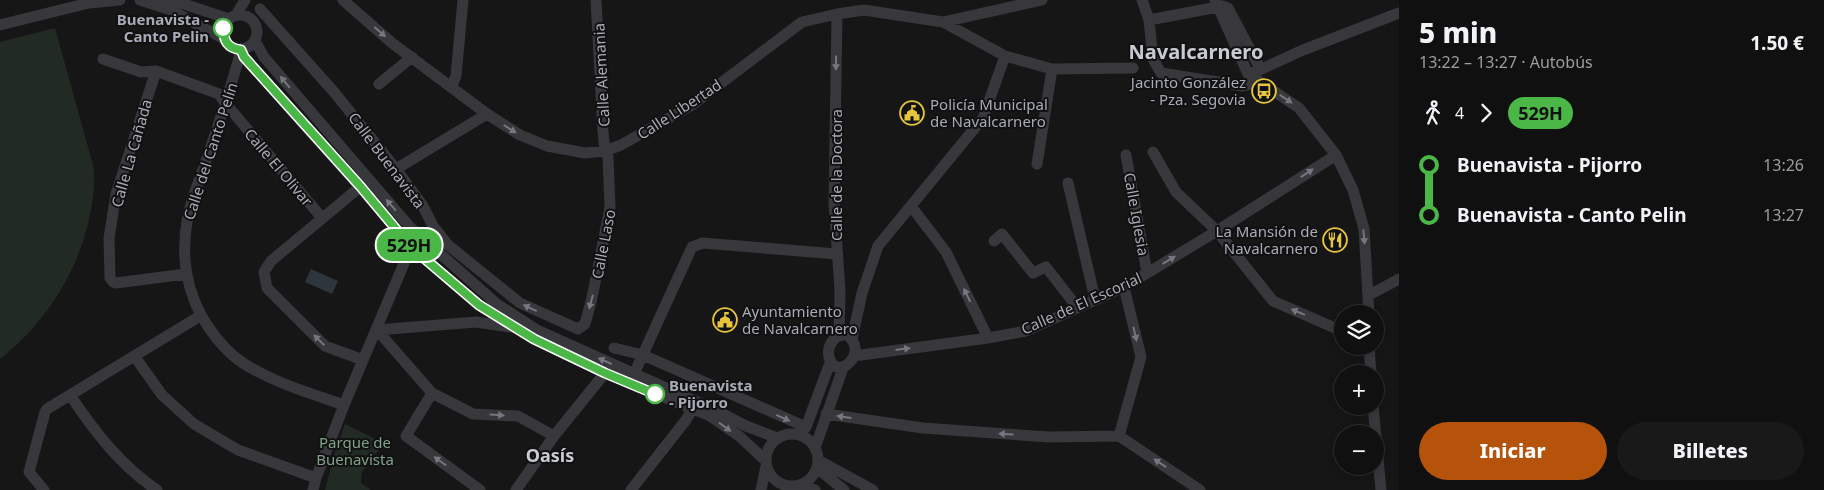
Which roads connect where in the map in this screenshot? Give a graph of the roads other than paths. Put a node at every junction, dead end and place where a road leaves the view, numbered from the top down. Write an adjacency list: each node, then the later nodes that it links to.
1 (120, 0): 13 (street)
2 (141, 0): 17 (street); 22 (street)
3 (245, 0): 17 (street)
4 (344, 0): 26 (street, Calle Libertad, one-way to 26)
5 (463, 0): 33 (street)
6 (596, 0): 36 (street, Calle Alemania)
7 (857, 0): 14 (street)
8 (1042, 0): 12 (street, Calle Libertad)
9 (1142, 0): 18 (street)
10 (1216, 4): 18 (street); 31 (street)
11 (262, 5): 21 (street); 41 (street, Calle Buenavista)
12 (994, 5): 19 (street, Calle Libertad)
13 (57, 6): 20 (street)
14 (864, 10): 16 (street, Calle Libertad); 19 (street, Calle Libertad)
15 (1399, 13): 31 (street)
16 (837, 14): 36 (street, Calle Libertad); 49 (street, Calle de la Doctora, one-way to 49)
17 (233, 17): 21 (street); 22 (street)
18 (1149, 20): 31 (street)
19 (943, 22): 25 (street)
20 (0, 25)
21 (256, 26): 23 (street)
22 (224, 40): 24 (street)
23 (255, 41): 24 (street); 58 (street, Calle Buenavista, one-way to 23)
24 (241, 50): 34 (street, Calle del Canto Pelín); 43 (street, Calle Buenavista)
25 (1005, 56): 29 (street); 44 (street)
26 (412, 58): 32 (street); 33 (street, Calle Libertad)
27 (103, 59): 30 (street, Calle El Olivar)
28 (1133, 68): 29 (street)
29 (1052, 69): 40 (street)
30 (156, 71): 34 (street, Calle El Olivar); 51 (street, Calle La Cañada)
31 (1256, 77): 39 (street, one-way to 39)
32 (379, 84)
33 (452, 86): 35 (street, Calle Libertad)
34 (226, 104): 45 (street, Calle El Olivar); 51 (street, Calle del Canto Pelín)
35 (487, 114): 36 (street, Calle Libertad, one-way to 36); 41 (street)
36 (606, 151): 64 (street, Calle Laso, one-way to 64)
37 (1153, 152): 46 (street)
38 (1126, 155): 50 (street, Calle Iglesia)
39 (1336, 155): 46 (street, Calle de El Escorial, one-way to 39); 56 (street, one-way to 56)
40 (1037, 164)
41 (396, 169): 64 (street, Calle Buenavista, one-way to 41)
42 (1068, 182): 57 (street)
43 (360, 186): 45 (street); 48 (street, Calle Buenavista)
44 (911, 206): 55 (street); 68 (street, one-way to 44)
45 (322, 218): 73 (street, one-way to 45)
46 (1217, 231): 50 (street, Calle de El Escorial, one-way to 46); 62 (street, one-way to 46)
47 (1002, 234): 60 (street)
48 (411, 247): 58 (street, Calle Buenavista); 63 (street, Calle Buenavista); 65 (street)
49 (836, 254): 54 (street, Calle de la Doctora); 70 (street)
50 (1147, 273): 53 (street, Calle de El Escorial)
51 (186, 274): 61 (street, Calle del Canto Pelín)
52 (1399, 279): 56 (street)
53 (1124, 287): 57 (street, Calle de El Escorial); 86 (street, one-way to 86)
54 (840, 291): 55 (street); 66 (street, Calle de la Doctora)
55 (862, 293): 67 (street)
56 (1369, 295): 59 (street)
57 (1095, 299): 60 (street, Calle de El Escorial)
58 (497, 304): 77 (street, Calle Buenavista, one-way to 58)
59 (1368, 305)
60 (1077, 307): 68 (street, Calle de El Escorial)
61 (200, 316): 72 (street); 80 (street, Calle del Canto Pelín)
62 (1334, 327)
63 (514, 328): 65 (street); 76 (street, Calle Buenavista)
64 (574, 328)
65 (377, 330): 73 (street); 78 (street)
66 (838, 336): 67 (street); 74 (street)
67 (852, 338): 71 (street)
68 (988, 338): 71 (street, Calle de El Escorial, one-way to 68)
69 (614, 348): 70 (street)
70 (643, 355): 77 (street); 84 (street, one-way to 84)
71 (854, 356): 75 (street)
72 (135, 357): 79 (street); 91 (street)
73 (363, 360): 80 (street)
74 (830, 363): 75 (street); 84 (street)
75 (843, 368): 82 (street)
76 (605, 373): 81 (street, Calle Buenavista); 85 (street)
77 (634, 374): 87 (street, Calle Buenavista)
78 (432, 393): 85 (street, one-way to 85); 97 (street, one-way to 78)
79 (70, 395): 94 (street); 95 (street)
80 (344, 405): 91 (street)
81 (693, 408): 89 (street, Calle Buenavista, one-way to 89); 99 (street)
82 (826, 414): 86 (street, one-way to 82); 88 (street)
83 (1374, 415): 105 (street)
84 (802, 431): 87 (street); 88 (street)
85 (554, 436): 98 (street)
86 (1119, 436): 104 (street, one-way to 86)
87 (777, 438): 89 (street)
88 (815, 448): 90 (street)
89 (765, 463): 93 (street); 100 (street)
90 (818, 464): 92 (street); 102 (street); 103 (street)
91 (316, 478): 96 (street)
92 (803, 485): 93 (street); 101 (street)
93 (776, 487)
94 (44, 490)
95 (157, 490)
96 (313, 490)
97 (480, 490)
98 (516, 490)
99 (631, 490)
100 (761, 490)
101 (815, 490)
102 (844, 490)
103 (873, 490)
104 (1200, 490)
105 (1381, 490)

